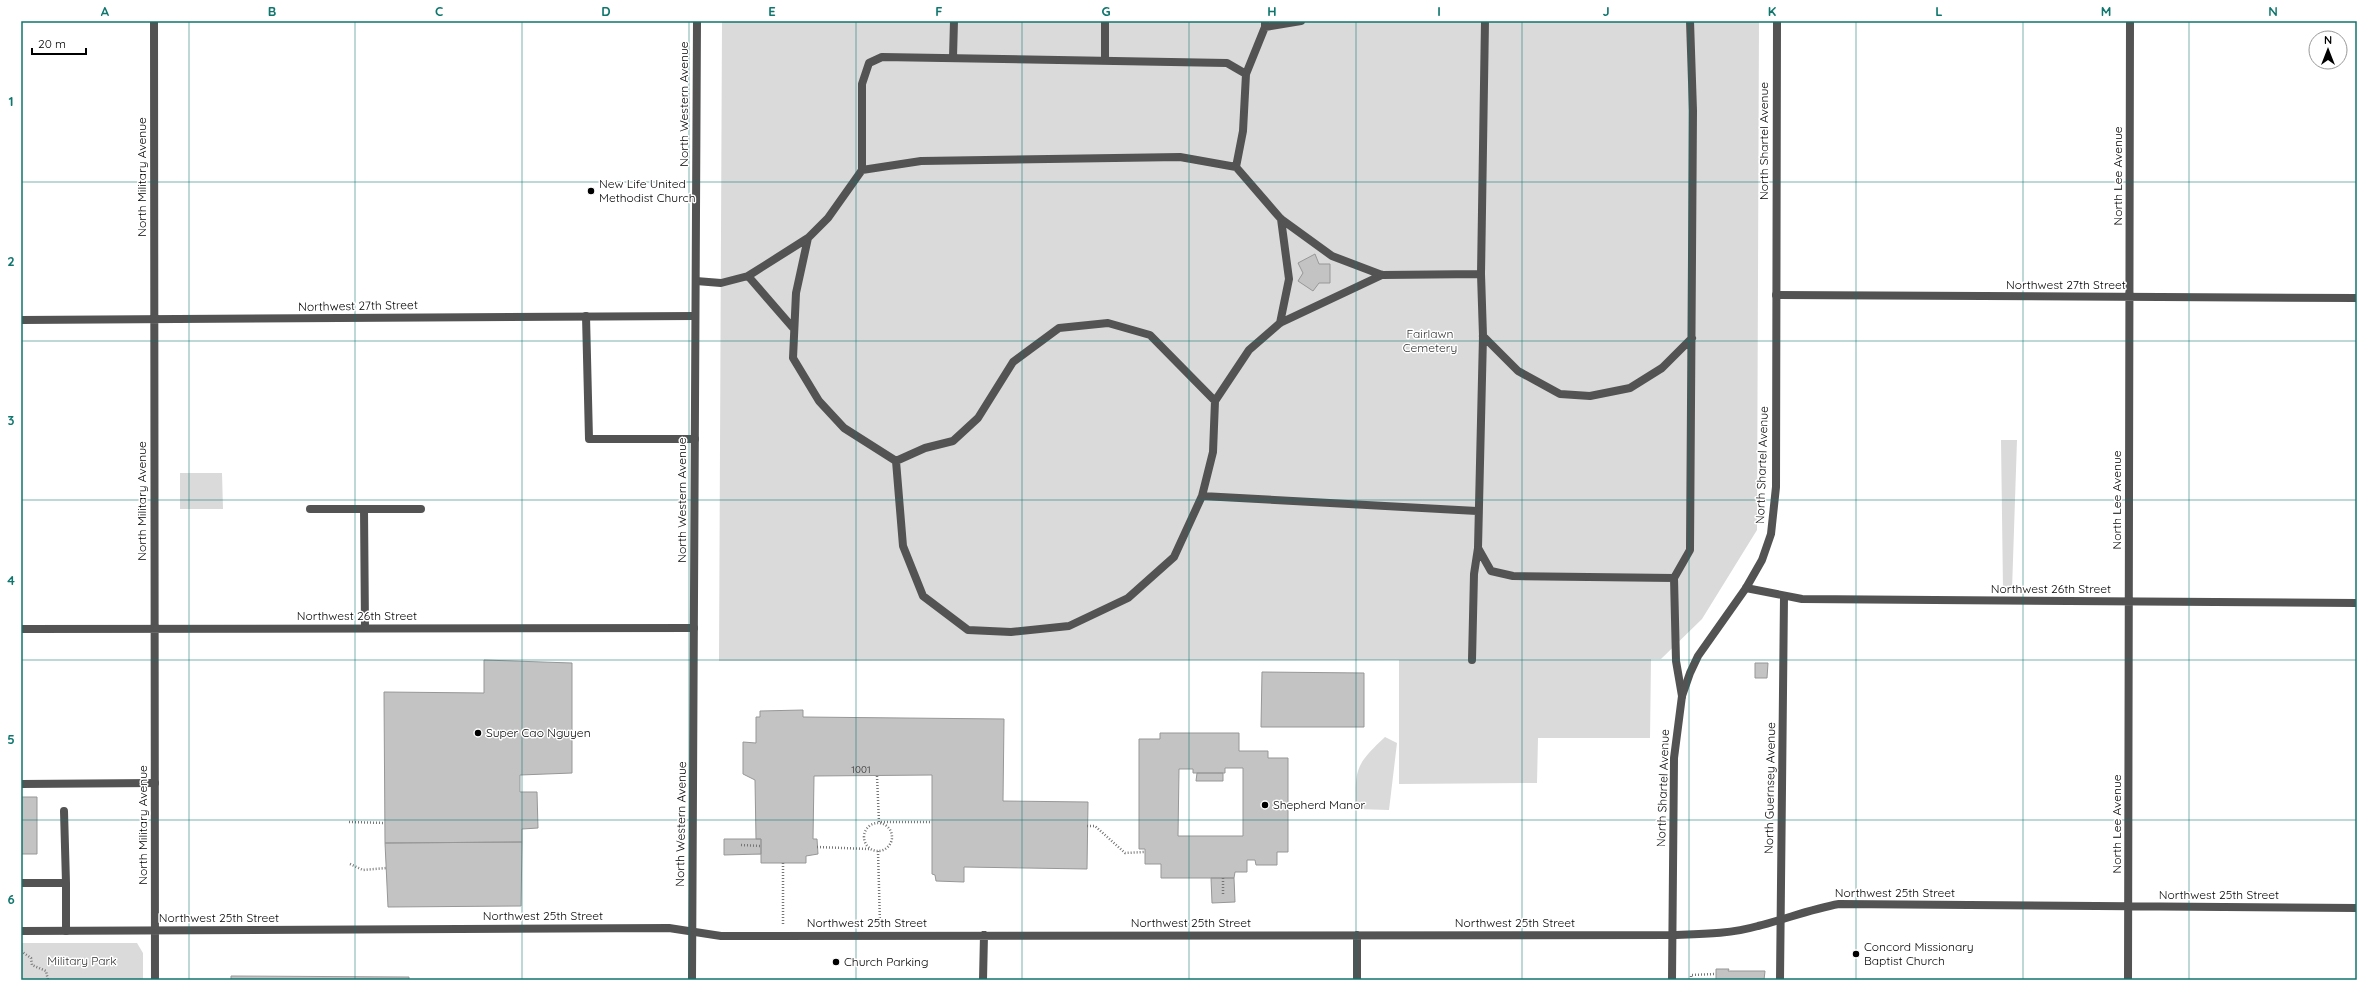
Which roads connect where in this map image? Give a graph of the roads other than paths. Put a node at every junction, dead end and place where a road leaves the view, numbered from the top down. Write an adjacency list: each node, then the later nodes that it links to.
1 (154, 21): 28 (street, North Military Avenue)
2 (697, 21): 21 (street, North Western Avenue)
3 (954, 21): 11 (street)
4 (1105, 21): 12 (street)
5 (1301, 21): 10 (street)
6 (1485, 21): 18 (street)
7 (1690, 21): 32 (street)
8 (1776, 21): 22 (street, North Shartel Avenue)
9 (2130, 21): 23 (street, North Lee Avenue)
10 (1265, 24): 13 (street)
11 (953, 57): 12 (street); 15 (street)
12 (1105, 61): 13 (street)
13 (1246, 74): 14 (street)
14 (1236, 167): 15 (street); 16 (street)
15 (862, 170): 17 (street)
16 (1281, 219): 19 (street); 29 (street)
17 (808, 238): 20 (street); 30 (street)
18 (1481, 274): 19 (street); 31 (street)
19 (1382, 275): 29 (street)
20 (748, 276): 21 (street); 30 (street)
21 (696, 281): 26 (street, North Western Avenue)
22 (1776, 295): 23 (street, Northwest 27th Street); 43 (street, North Shartel Avenue)
23 (2130, 297): 24 (street, Northwest 27th Street); 45 (street, North Lee Avenue)
24 (2357, 298)
25 (586, 316): 26 (street, Northwest 27th Street); 28 (street, Northwest 27th Street); 34 (street)
26 (695, 316): 34 (street, North Western Avenue)
27 (21, 320): 28 (street, Northwest 27th Street)
28 (154, 320): 47 (street, North Military Avenue)
29 (1280, 323): 33 (street)
30 (794, 329): 35 (street)
31 (1483, 336): 32 (street); 40 (street)
32 (1692, 338): 42 (street)
33 (1216, 401): 35 (street); 36 (street)
34 (695, 439): 49 (street, North Western Avenue)
35 (896, 461): 36 (street)
36 (1202, 496): 40 (street)
37 (310, 509): 38 (street)
38 (364, 509): 39 (street); 48 (street)
39 (421, 509)
40 (1477, 511): 41 (street)
41 (1478, 548): 42 (street); 51 (street)
42 (1674, 578): 52 (street)
43 (1746, 588): 44 (street, Northwest 26th Street); 52 (street, North Shartel Avenue)
44 (1784, 596): 45 (street, Northwest 26th Street); 60 (street, North Guernsey Avenue)
45 (2129, 602): 46 (street, Northwest 26th Street); 58 (street, North Lee Avenue)
46 (2357, 603)
47 (154, 628): 48 (street, Northwest 26th Street); 50 (street, Northwest 26th Street); 53 (street, North Military Avenue)
48 (366, 628): 49 (street, Northwest 26th Street)
49 (694, 628): 64 (street, North Western Avenue)
50 (21, 629)
51 (1472, 660)
52 (1682, 696): 67 (street, North Shartel Avenue)
53 (155, 783): 54 (street); 63 (street, North Military Avenue)
54 (21, 784)
55 (64, 811): 57 (street)
56 (21, 883): 57 (street)
57 (66, 883): 62 (street)
58 (2128, 906): 59 (street, Northwest 25th Street); 60 (street, Northwest 25th Street); 74 (street, North Lee Avenue)
59 (2357, 908)
60 (1780, 919): 67 (street, Northwest 25th Street); 73 (street, North Guernsey Avenue)
61 (21, 931): 62 (street, Northwest 25th Street)
62 (66, 931): 63 (street, Northwest 25th Street)
63 (155, 931): 64 (street, Northwest 25th Street); 68 (street, North Military Avenue)
64 (692, 932): 65 (street, Northwest 25th Street); 69 (street, North Western Avenue)
65 (984, 935): 66 (street, Northwest 25th Street); 70 (street)
66 (1357, 935): 67 (street, Northwest 25th Street); 71 (street)
67 (1672, 935): 72 (street, North Shartel Avenue)
68 (155, 980)
69 (692, 980)
70 (983, 980)
71 (1357, 980)
72 (1672, 980)
73 (1780, 980)
74 (2128, 980)

